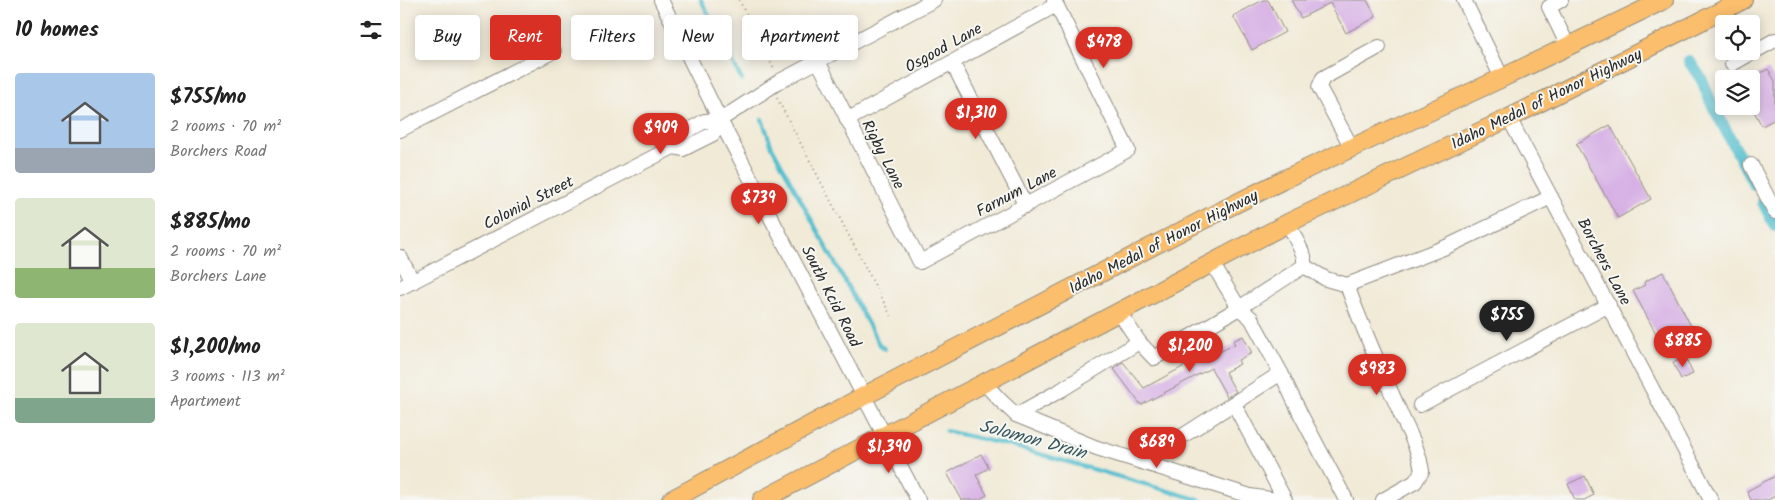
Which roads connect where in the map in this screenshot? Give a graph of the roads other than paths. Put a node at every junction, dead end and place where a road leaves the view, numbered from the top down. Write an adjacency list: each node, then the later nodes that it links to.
1 (661, 0): 17 (street, South Kcid Road)
2 (934, 0): 12 (street)
3 (1464, 0): 15 (street)
4 (1561, 0): 9 (street)
5 (1664, 0): 9 (main road, Idaho Medal of Honor Highway)
6 (1743, 0): 16 (main road, Idaho Medal of Honor Highway)
7 (1055, 2): 13 (street, Osgood Lane); 23 (street, Farnum Lane)
8 (1775, 40): 14 (street)
9 (1568, 46): 15 (main road, Idaho Medal of Honor Highway)
10 (1380, 47): 20 (street)
11 (536, 60): 19 (street)
12 (818, 62): 17 (street); 18 (street, Rigby Lane)
13 (952, 62): 18 (street, Osgood Lane); 23 (street)
14 (1732, 64)
15 (1502, 78): 20 (main road, Idaho Medal of Honor Highway)
16 (1509, 118): 22 (street, Borchers Lane); 25 (main road, Idaho Medal of Honor Highway)
17 (720, 120): 30 (street, Colonial Street); 39 (street, South Kcid Road)
18 (847, 120): 27 (street, Rigby Lane)
19 (400, 130)
20 (1352, 148): 39 (main road, Idaho Medal of Honor Highway)
21 (1751, 165): 24 (street)
22 (1551, 198): 31 (street); 33 (street, Borchers Lane)
23 (1026, 206): 27 (street, Farnum Lane)
24 (1775, 212)
25 (1288, 223): 28 (main road, Idaho Medal of Honor Highway); 29 (street)
26 (400, 257): 30 (street)
27 (920, 262)
28 (1212, 262): 34 (street); 35 (main road, Idaho Medal of Honor Highway)
29 (1304, 266): 31 (street); 34 (street)
30 (413, 282): 32 (street, Colonial Street)
31 (1347, 285): 51 (street)
32 (400, 288)
33 (1609, 305): 41 (street); 52 (street, Borchers Lane)
34 (1239, 308): 36 (street); 37 (street)
35 (1119, 312): 36 (street); 38 (main road, Idaho Medal of Honor Highway)
36 (1139, 342): 42 (street)
37 (1282, 373): 40 (street); 50 (street)
38 (985, 384): 42 (street); 43 (main road, Idaho Medal of Honor Highway)
39 (864, 396): 43 (street, South Kcid Road); 45 (main road, Idaho Medal of Honor Highway)
40 (1234, 404): 44 (street); 49 (street)
41 (1420, 405)
42 (1016, 416): 44 (street)
43 (886, 436): 46 (main road, Idaho Medal of Honor Highway); 47 (street, South Kcid Road)
44 (1142, 462): 48 (street)
45 (671, 500)
46 (762, 500)
47 (918, 500)
48 (1276, 500)
49 (1285, 500)
50 (1346, 500)
51 (1383, 500)
52 (1711, 500)

